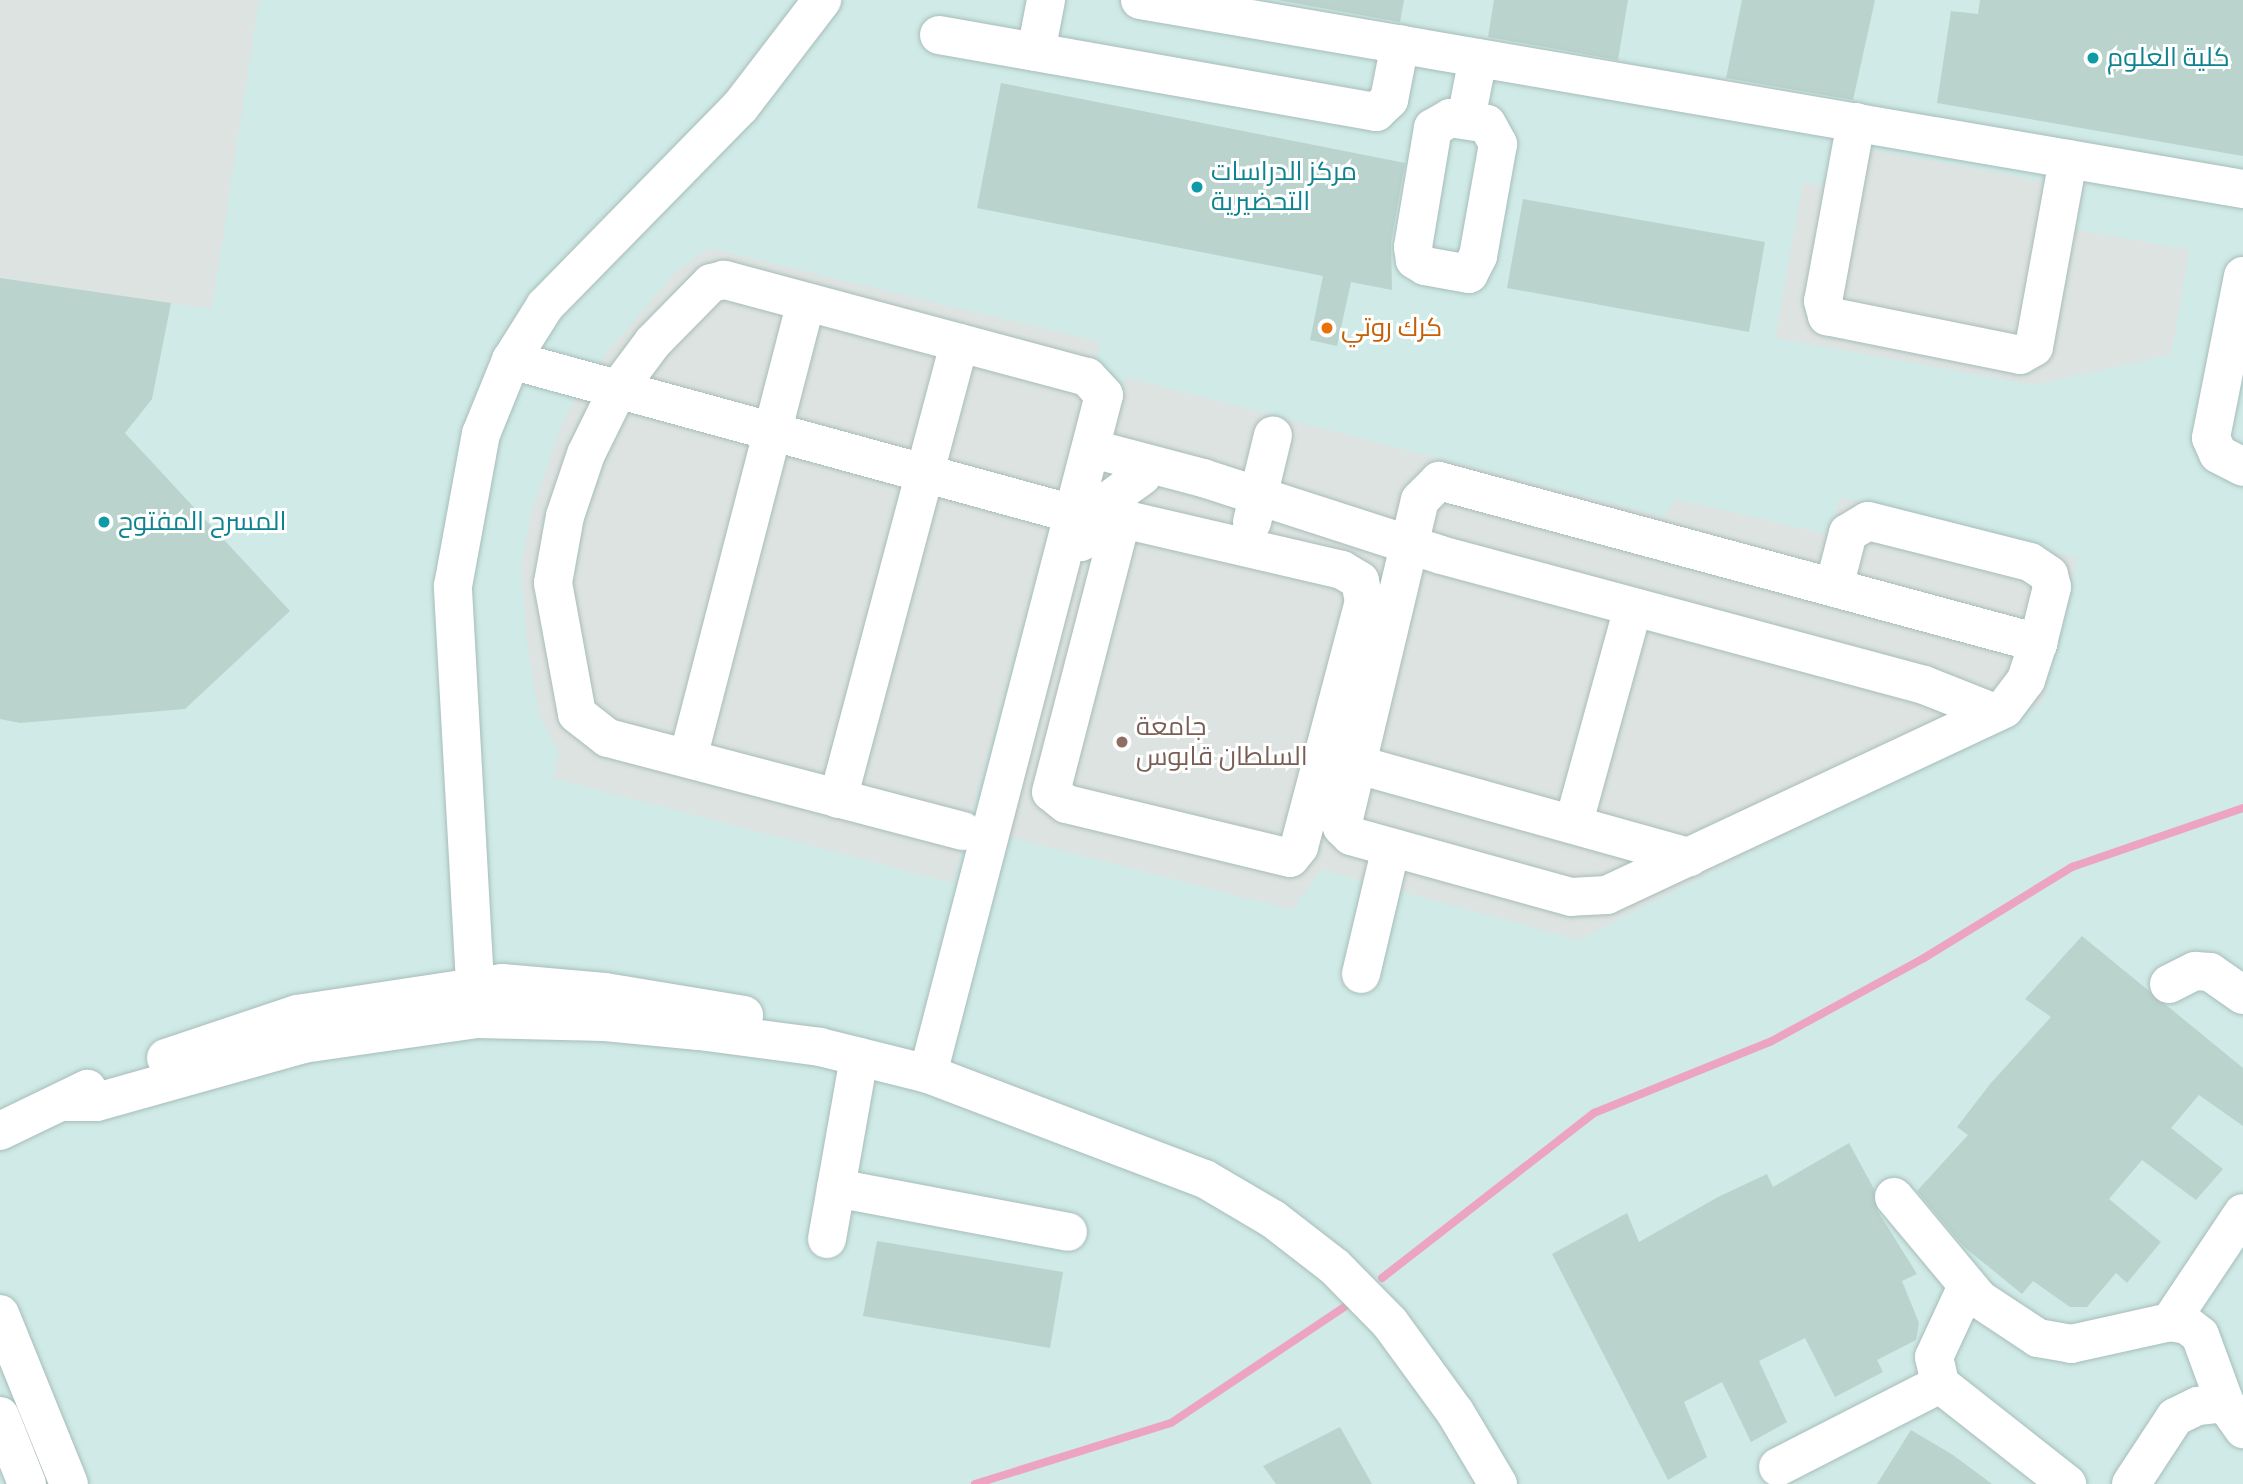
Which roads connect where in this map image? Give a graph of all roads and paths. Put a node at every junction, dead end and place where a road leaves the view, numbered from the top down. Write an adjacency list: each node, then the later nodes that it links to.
1 (822, 0): 16 (lane)
2 (1046, 0): 7 (lane)
3 (1140, 0): 4 (lane)
4 (1199, 5): 6 (lane)
5 (939, 35): 7 (lane)
6 (1400, 44): 7 (lane); 8 (lane)
7 (1036, 52)
8 (1478, 58): 9 (lane); 10 (lane)
9 (1466, 119)
10 (1856, 122): 11 (lane); 11 (lane)
11 (2068, 159): 12 (lane)
12 (2243, 189)
13 (2243, 276): 21 (lane)
14 (806, 302): 15 (lane); 17 (lane); 18 (lane)
15 (959, 343): 20 (lane); 23 (lane)
16 (517, 351): 17 (lane); 42 (lane)
17 (624, 380): 18 (lane); 32 (lane)
18 (775, 421): 20 (lane); 32 (lane)
19 (1285, 438): 25 (lane)
20 (927, 462): 23 (lane); 34 (lane)
21 (2243, 467)
22 (1142, 476): 23 (lane); 23 (lane); 24 (lane)
23 (1087, 488): 24 (lane); 44 (lane)
24 (1222, 488): 25 (lane)
25 (1269, 501): 26 (lane); 27 (lane)
26 (1410, 545): 28 (lane); 29 (lane); 33 (lane)
27 (1257, 549): 27 (lane)
28 (1834, 587): 30 (lane); 30 (lane)
29 (1633, 608): 31 (lane); 35 (lane)
30 (2038, 643): 31 (lane)
31 (1995, 713): 38 (lane)
32 (688, 758): 34 (lane)
33 (1355, 764): 35 (lane); 37 (lane)
34 (838, 799): 36 (lane)
35 (1574, 822): 38 (lane)
36 (962, 831)
37 (1391, 847): 38 (lane); 39 (lane)
38 (1689, 856)
39 (1361, 974)
40 (2169, 984): 41 (lane)
41 (2243, 995)
42 (473, 996): 43 (lane); 45 (lane)
43 (859, 1057): 44 (lane); 46 (lane)
44 (928, 1074): 62 (lane)
45 (0, 1131)
46 (836, 1188): 49 (lane); 50 (lane)
47 (1894, 1197): 51 (lane)
48 (2243, 1213): 54 (lane)
49 (1068, 1232)
50 (828, 1239)
51 (1967, 1286): 54 (lane); 56 (lane)
52 (0, 1298): 55 (lane)
53 (0, 1314): 55 (lane)
54 (2170, 1322): 58 (lane)
55 (15, 1350): 61 (lane)
56 (1940, 1384): 59 (lane); 63 (lane)
57 (0, 1416): 60 (lane)
58 (2234, 1416): 64 (lane)
59 (1778, 1467)
60 (27, 1484)
61 (69, 1484)
62 (1498, 1484)
63 (2067, 1484)
64 (2131, 1484)

